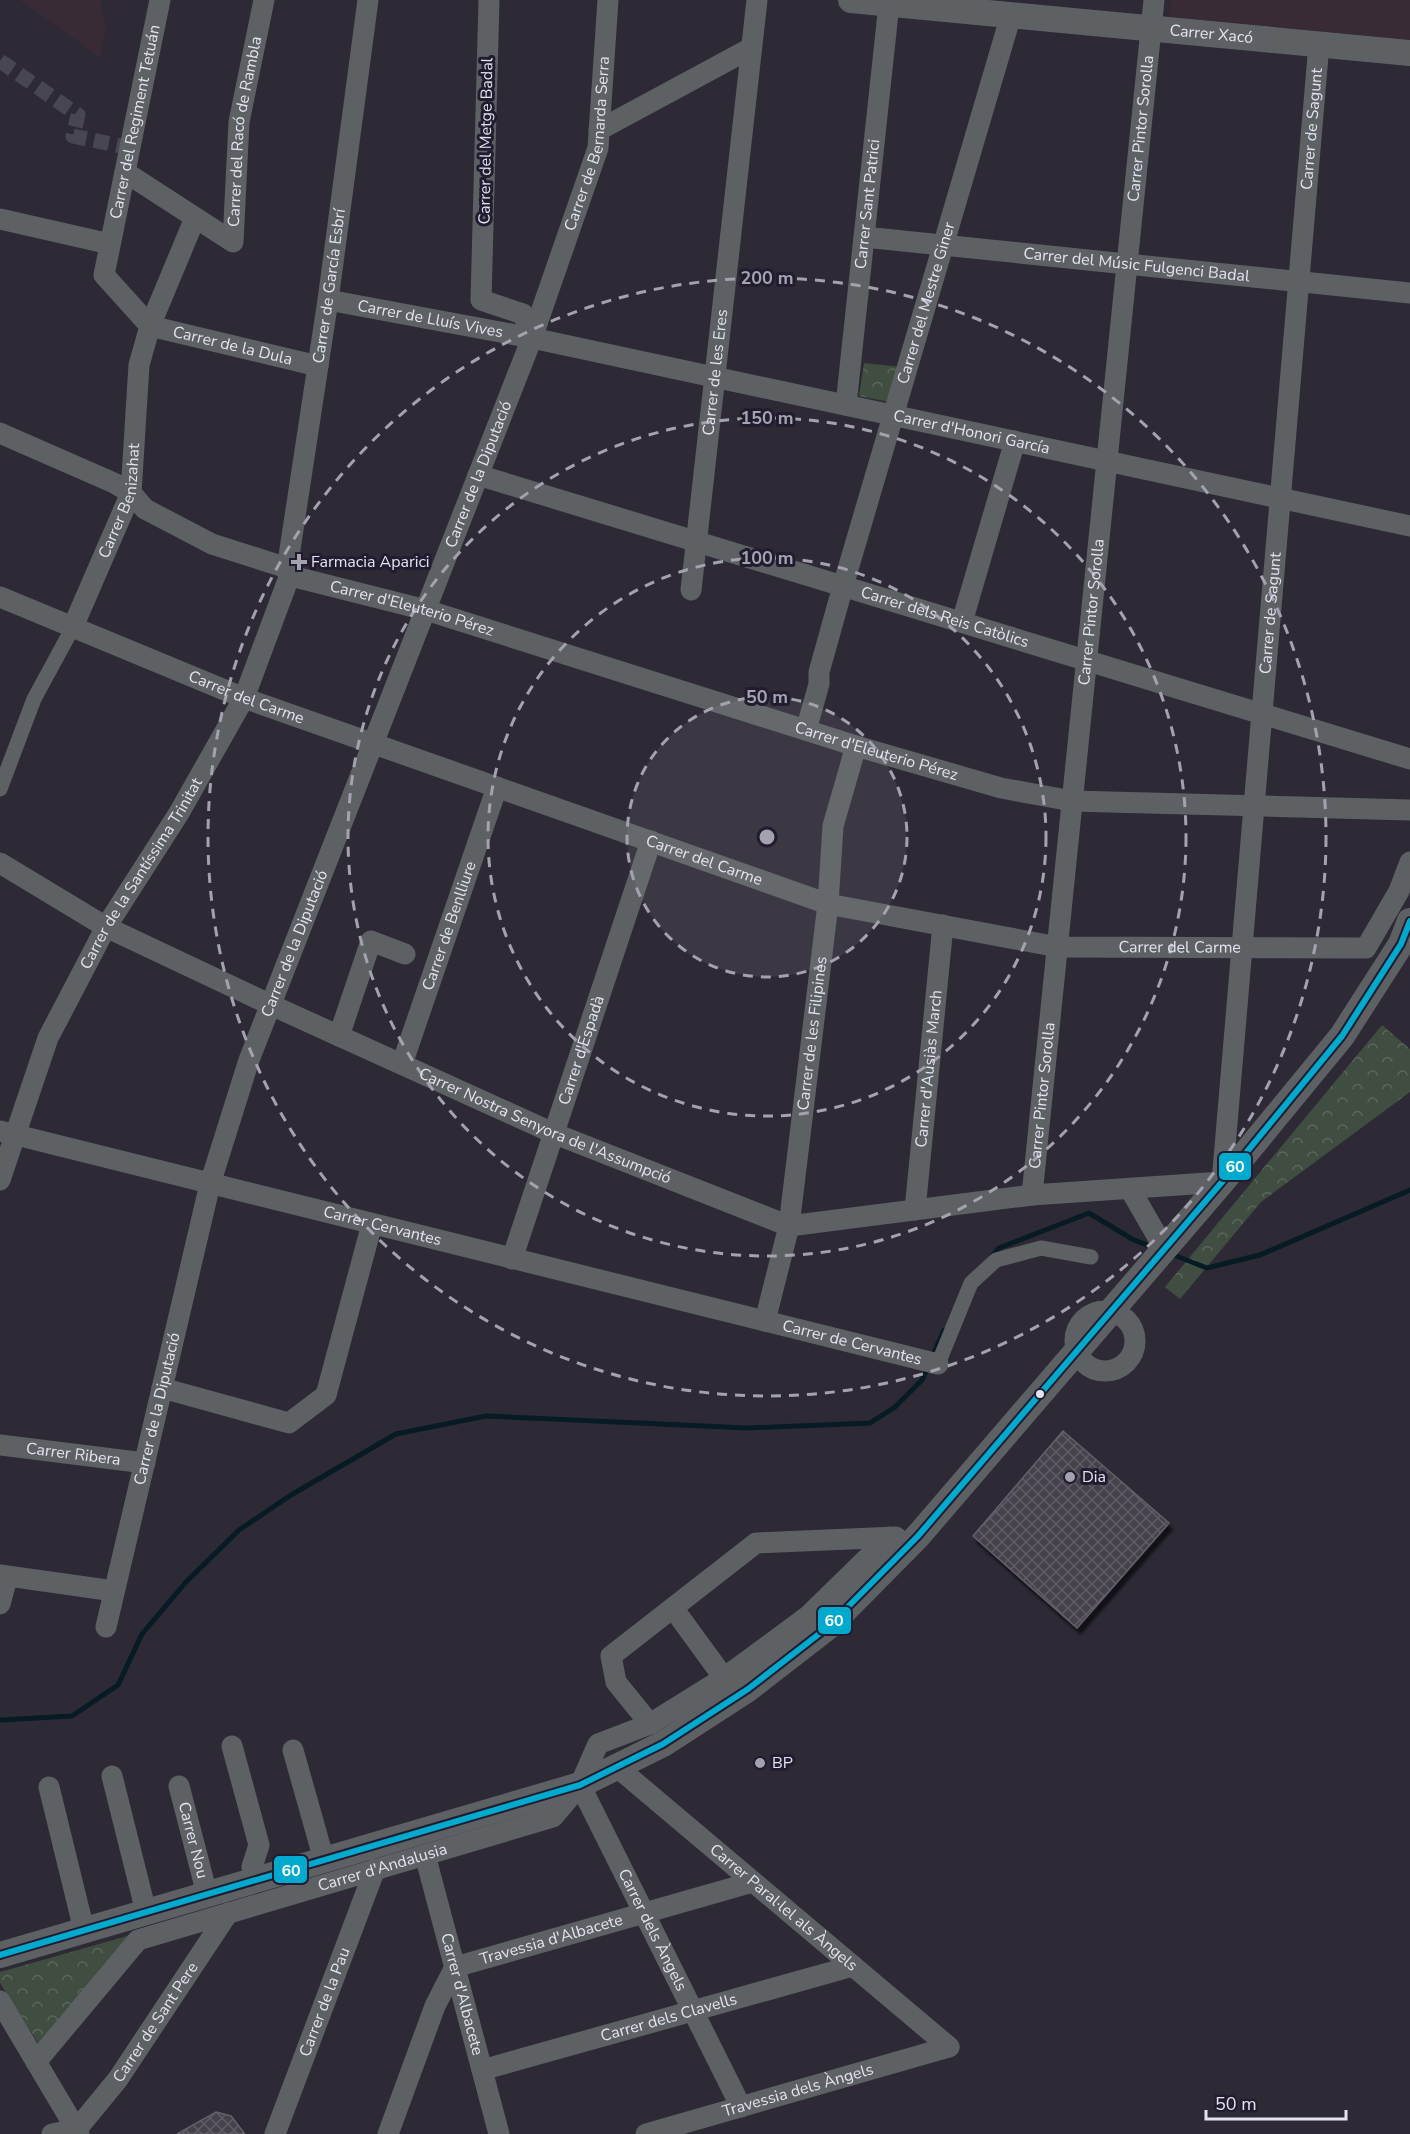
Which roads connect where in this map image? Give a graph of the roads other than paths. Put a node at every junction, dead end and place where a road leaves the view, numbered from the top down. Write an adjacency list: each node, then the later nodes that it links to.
1 (160, 0): 16 (street, Carrer del Regiment Tetuán)
2 (264, 0): 17 (street, Carrer del Racó de Rambla)
3 (368, 0): 26 (street, Carrer de García Esbrí)
4 (489, 0): 28 (street, Carrer del Metge Badal)
5 (608, 0): 15 (street, Carrer de Bernarda Serra)
6 (757, 0): 13 (street, Carrer de les Eres)
7 (851, 0): 9 (street, Carrer Xacó)
8 (1155, 0): 11 (street, Carrer Pintor Sorolla)
9 (889, 4): 10 (street, Carrer Xacó); 19 (street, Carrer Sant Patrici)
10 (1012, 8): 11 (street, Carrer Xacó); 21 (street, Carrer del Mestre Giner)
11 (1152, 28): 12 (street, Carrer Xacó); 22 (street, Carrer Pintor Sorolla)
12 (1319, 44): 14 (street, Carrer Xacó); 23 (street, Carrer de Sagunt)
13 (751, 48): 15 (street); 30 (street, Carrer de les Eres)
14 (1410, 53)
15 (599, 129): 24 (street, Carrer de Bernarda Serra)
16 (125, 172): 17 (street, Carrer del Racó de Rambla); 20 (street, Carrer del Regiment Tetuán)
17 (195, 218): 27 (street, Carrer Benizahat)
18 (0, 219): 20 (street)
19 (864, 237): 21 (street, Carrer del Músic Fulgenci Badal); 31 (street, Carrer Sant Patrici)
20 (110, 244): 27 (street, Carrer del Regiment Tetuán)
21 (944, 245): 22 (street, Carrer del Músic Fulgenci Badal); 32 (street, Carrer del Mestre Giner)
22 (1127, 264): 23 (street, Carrer del Músic Fulgenci Badal); 35 (street, Carrer Pintor Sorolla)
23 (1299, 281): 25 (street, Carrer del Músic Fulgenci Badal); 38 (street, Carrer de Sagunt)
24 (551, 282): 28 (street, Carrer de la Diputació)
25 (1410, 293)
26 (328, 300): 28 (street, Carrer de Lluís Vives); 29 (street, Carrer de García Esbrí)
27 (150, 326): 29 (street, Carrer de la Dula); 37 (street, Carrer Benizahat)
28 (532, 338): 30 (street, Carrer d'Honori García); 36 (street, Carrer de la Diputació)
29 (318, 366): 41 (street, Carrer de García Esbrí)
30 (714, 377): 31 (street, Carrer d'Honori García); 40 (street, Carrer de les Eres)
31 (846, 405): 32 (street, Carrer d'Honori García)
32 (894, 416): 34 (street, Carrer d'Honori García); 42 (street, Carrer del Mestre Giner)
33 (0, 433): 37 (street, Carrer d'Eleuterio Pérez)
34 (1015, 441): 35 (street, Carrer d'Honori García); 46 (street)
35 (1107, 461): 38 (street, Carrer d'Honori García); 48 (street, Carrer Pintor Sorolla)
36 (478, 475): 40 (street, Carrer dels Reis Catòlics); 45 (street, Carrer de la Diputació)
37 (131, 493): 41 (street, Carrer d'Eleuterio Pérez); 47 (street, Carrer Benizahat)
38 (1280, 498): 39 (street, Carrer d'Honori García); 50 (street, Carrer de Sagunt)
39 (1410, 526)
40 (696, 541): 42 (street, Carrer dels Reis Catòlics); 43 (street, Carrer de les Eres)
41 (289, 571): 45 (street, Carrer d'Eleuterio Pérez); 49 (street, Carrer de la Santíssima Trinitat)
42 (843, 586): 46 (street, Carrer dels Reis Catòlics); 51 (street, Carrer del Mestre Giner)
43 (691, 590)
44 (0, 597): 47 (street, Carrer del Carme)
45 (426, 610): 51 (street, Carrer d'Eleuterio Pérez); 52 (street, Carrer de la Diputació)
46 (962, 622): 48 (street, Carrer dels Reis Catòlics)
47 (72, 629): 49 (street, Carrer del Carme); 56 (street)
48 (1087, 660): 50 (street, Carrer dels Reis Catòlics); 57 (street, Carrer Pintor Sorolla)
49 (244, 698): 52 (street, Carrer del Carme); 65 (street, Carrer de la Santíssima Trinitat)
50 (1262, 713): 54 (street, Carrer dels Reis Catòlics); 58 (street, Carrer de Sagunt)
51 (806, 730): 53 (street, Carrer d'Eleuterio Pérez)
52 (373, 743): 55 (street, Carrer del Carme); 70 (street, Carrer de la Diputació)
53 (856, 746): 57 (street, Carrer d'Eleuterio Pérez); 63 (street, Carrer de les Filipines)
54 (1410, 759)
55 (497, 787): 60 (street, Carrer del Carme); 72 (street, Carrer de Benlliure)
56 (0, 789)
57 (1072, 801): 58 (street, Carrer d'Eleuterio Pérez); 67 (street, Carrer Pintor Sorolla)
58 (1254, 806): 59 (street, Carrer d'Eleuterio Pérez); 68 (street, Carrer de Sagunt)
59 (1410, 810)
60 (651, 841): 63 (street, Carrer del Carme); 74 (street, Carrer d'Espadà)
61 (1410, 862): 68 (street, Carrer del Carme)
62 (0, 863): 65 (street, Carrer Nostra Senyora de l'Assumpció)
63 (828, 904): 64 (street, Carrer del Carme); 82 (street, Carrer de les Filipines)
64 (943, 925): 67 (street, Carrer del Carme); 80 (street, Carrer d'Ausiàs March)
65 (106, 927): 70 (street, Carrer Nostra Senyora de l'Assumpció); 73 (street, Carrer de la Santíssima Trinitat)
66 (1407, 937): 76 (street, Carrer d'Andalusia)
67 (1058, 947): 68 (street, Carrer del Carme); 79 (street, Carrer Pintor Sorolla)
68 (1242, 948): 76 (street, Carrer de Sagunt)
69 (405, 954): 71 (street)
70 (271, 1005): 71 (street, Carrer Nostra Senyora de l'Assumpció); 77 (street, Carrer de la Diputació)
71 (339, 1036): 72 (street, Carrer Nostra Senyora de l'Assumpció)
72 (402, 1064): 74 (street, Carrer Nostra Senyora de l'Assumpció)
73 (8, 1133): 75 (street, Carrer de la Santíssima Trinitat); 77 (street, Carrer Cervantes)
74 (553, 1133): 82 (street, Carrer Nostra Senyora de l'Assumpció); 85 (street, Carrer d'Espadà)
75 (0, 1180)
76 (1222, 1182): 78 (street, Carrer Nostra Senyora de l'Assumpció); 83 (street, Carrer d'Andalusia)
77 (210, 1184): 81 (street, Carrer Cervantes); 90 (street, Carrer de la Diputació)
78 (1130, 1189): 79 (street, Carrer Nostra Senyora de l'Assumpció); 83 (street)
79 (1032, 1195): 80 (street, Carrer Nostra Senyora de l'Assumpció)
80 (915, 1210): 82 (street, Carrer Nostra Senyora de l'Assumpció)
81 (372, 1224): 85 (street, Carrer Cervantes); 90 (street)
82 (789, 1226): 87 (street, Carrer de les Filipines)
83 (1164, 1248): 86 (street, Carrer d'Andalusia)
84 (1091, 1257): 89 (street)
85 (512, 1258): 87 (street, Carrer Cervantes)
86 (1110, 1311): 88 (street, Carrer d'Andalusia); 88 (street)
87 (765, 1321): 89 (street, Carrer de Cervantes)
88 (1076, 1351): 93 (street, Carrer d'Andalusia)
89 (938, 1364)
90 (162, 1388): 92 (street, Carrer de la Diputació)
91 (0, 1445): 92 (street, Carrer Ribera)
92 (145, 1463): 96 (street, Carrer de la Diputació)
93 (918, 1536): 94 (street); 104 (street, Carrer d'Andalusia)
94 (889, 1537): 98 (street); 100 (street, Carrer d'Andalusia)
95 (4, 1576): 96 (street); 97 (street)
96 (114, 1591): 99 (street, Carrer de la Diputació)
97 (0, 1604)
98 (673, 1608): 100 (street); 101 (street)
99 (106, 1628)
100 (724, 1678): 101 (street, Carrer d'Andalusia)
101 (650, 1724): 106 (street, Carrer d'Andalusia)
102 (231, 1746): 112 (street)
103 (293, 1750): 110 (street)
104 (617, 1767): 106 (street, Carrer d'Andalusia); 113 (street, Carrer Paral·lel als Àngels)
105 (112, 1776): 115 (street)
106 (580, 1785): 109 (street, Carrer d'Andalusia); 110 (street, Carrer d'Andalusia); 117 (street, Carrer dels Àngels)
107 (179, 1786): 114 (street, Carrer Nou)
108 (49, 1787): 118 (street)
109 (425, 1855): 111 (street, Carrer d'Andalusia); 121 (street, Carrer d'Albacete)
110 (324, 1860): 112 (street, Carrer d'Andalusia)
111 (375, 1869): 116 (street, Carrer d'Andalusia); 130 (street, Carrer de la Pau)
112 (255, 1880): 114 (street, Carrer d'Andalusia)
113 (753, 1882): 117 (street, Travessia d'Albacete); 120 (street, Carrer Paral·lel als Àngels)
114 (207, 1894): 115 (street, Carrer d'Andalusia)
115 (146, 1912): 118 (street, Carrer d'Andalusia)
116 (228, 1913): 125 (street, Carrer d'Andalusia); 128 (street, Carrer de Sant Pere)
117 (645, 1915): 121 (street, Travessia d'Albacete); 123 (street, Carrer dels Àngels)
118 (84, 1930): 119 (street, Carrer d'Andalusia)
119 (0, 1955)
120 (853, 1966): 123 (street, Carrer dels Clavells); 124 (street, Carrer Paral·lel als Àngels)
121 (455, 1967): 126 (street, Carrer d'Albacete); 131 (street)
122 (0, 2001): 125 (street)
123 (693, 2011): 126 (street, Carrer dels Clavells); 127 (street, Carrer dels Àngels)
124 (949, 2047): 127 (street, Travessia dels Àngels)
125 (36, 2062): 128 (street)
126 (482, 2070): 132 (street, Carrer d'Albacete)
127 (741, 2107): 133 (street, Travessia dels Àngels)
128 (78, 2132): 129 (street)
129 (52, 2134)
130 (275, 2134)
131 (388, 2134)
132 (499, 2134)
133 (646, 2134)

